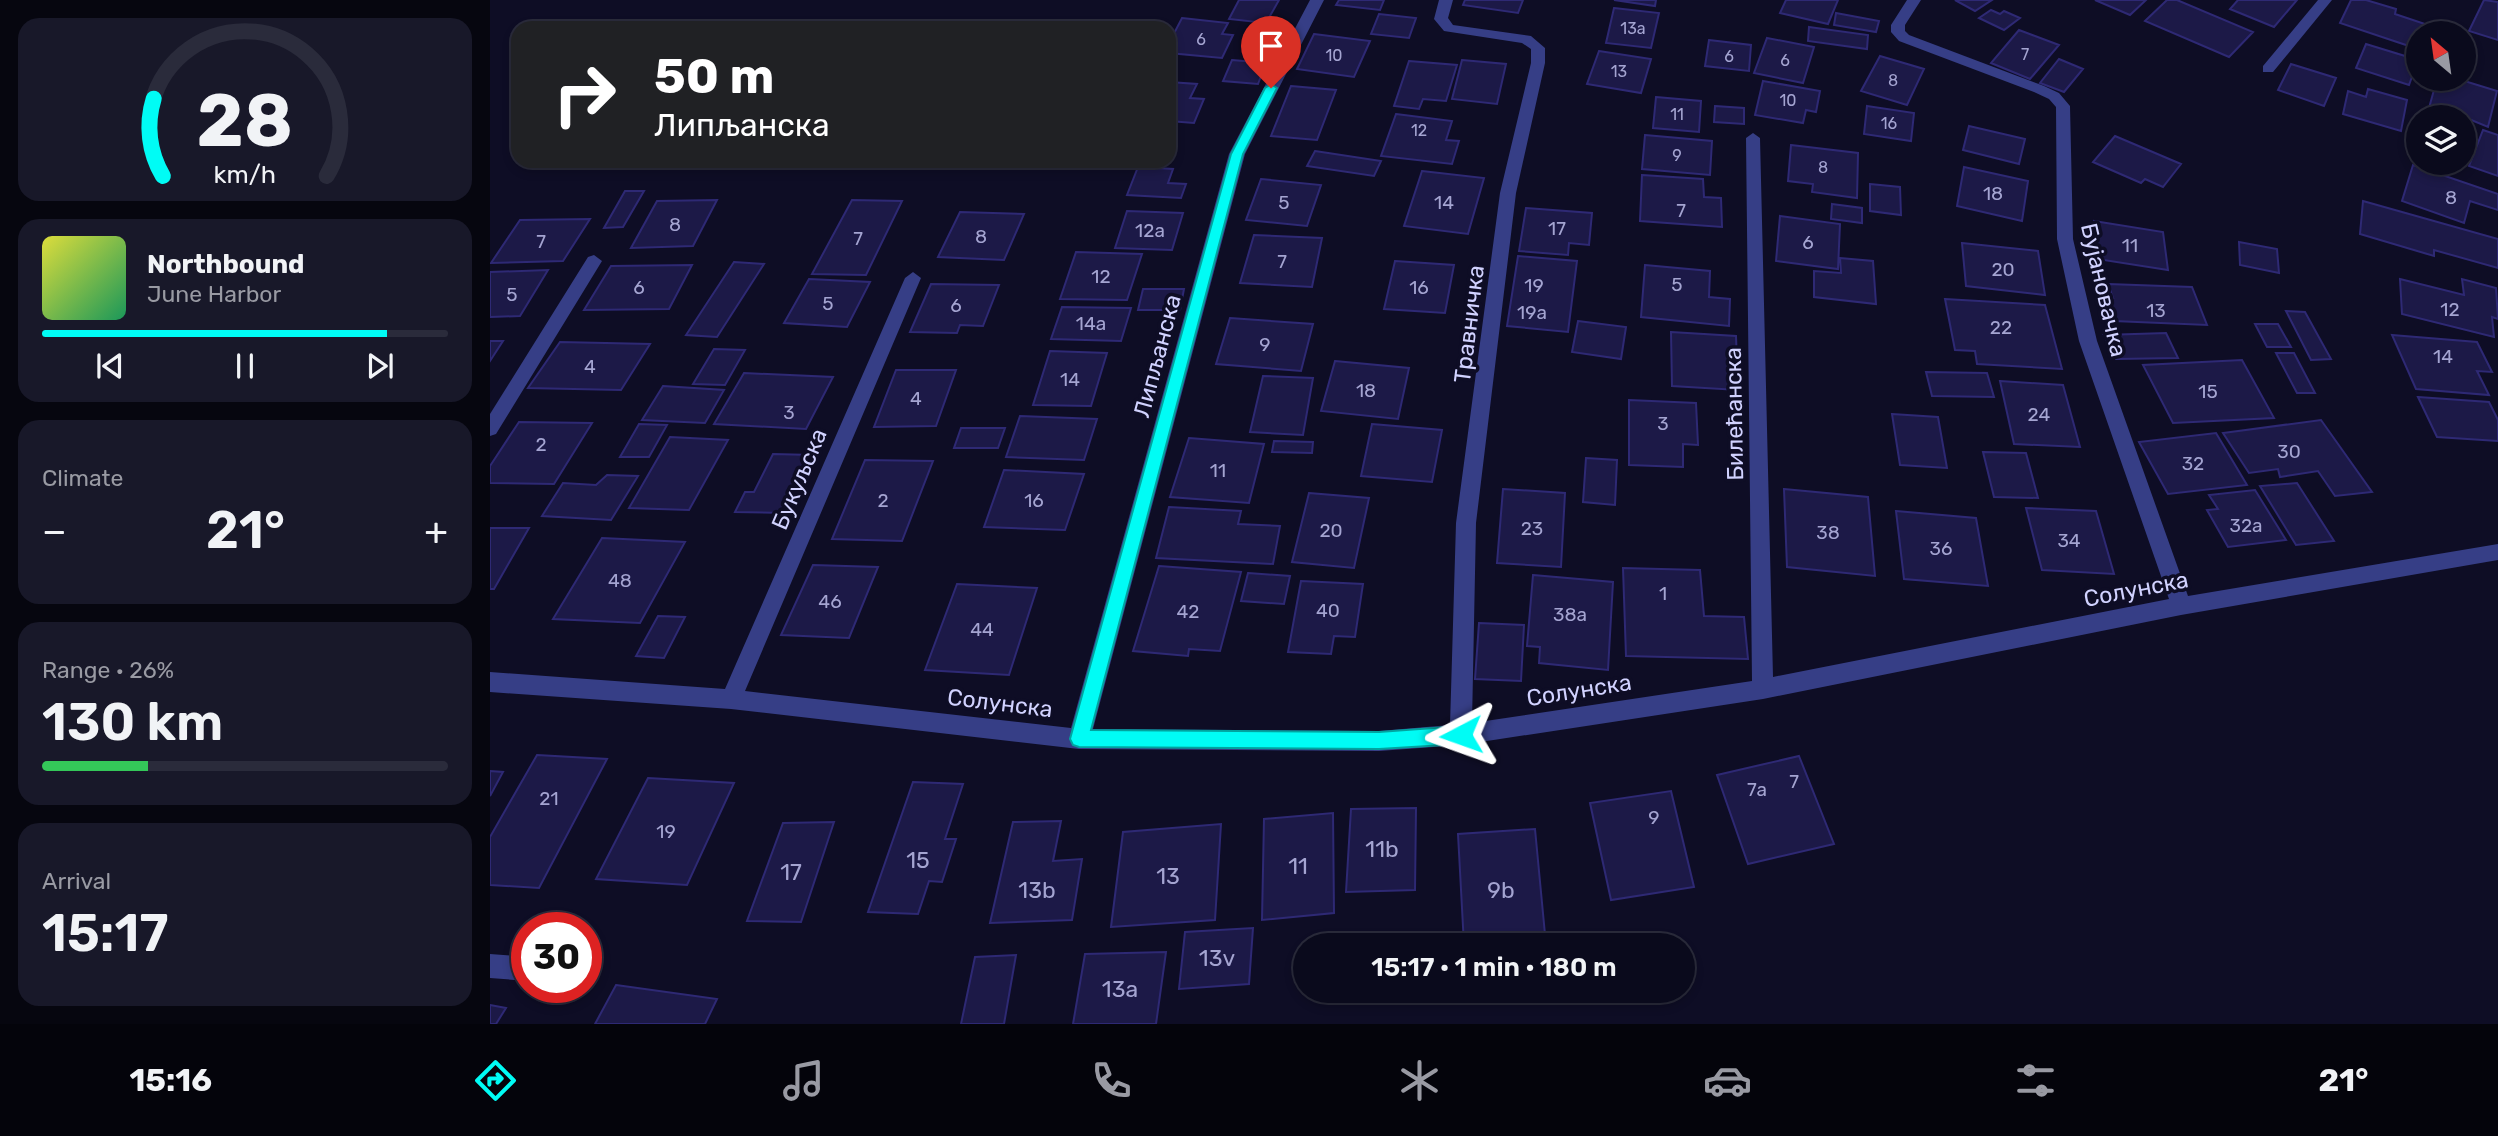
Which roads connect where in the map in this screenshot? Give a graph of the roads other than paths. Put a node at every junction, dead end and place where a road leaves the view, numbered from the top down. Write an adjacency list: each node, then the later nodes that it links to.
1 (1317, 0): 16 (street, Липљанска)
2 (1446, 0): 15 (street, Травничка)
3 (1914, 0): 11 (street, Бујановачка)
4 (2325, 0): 5 (street)
5 (2268, 69)
6 (1753, 138): 13 (street, Билећанска)
7 (594, 261): 9 (street)
8 (913, 278): 14 (street, Букуљска)
9 (490, 429)
10 (2498, 552): 11 (street, Солунска)
11 (2181, 606): 13 (street, Солунска)
12 (490, 682): 14 (street, Солунска)
13 (1763, 689): 15 (street, Солунска)
14 (731, 699): 16 (street, Солунска)
15 (1461, 735): 16 (street, Солунска)
16 (1079, 739)
17 (490, 966): 18 (street)
18 (511, 968)

